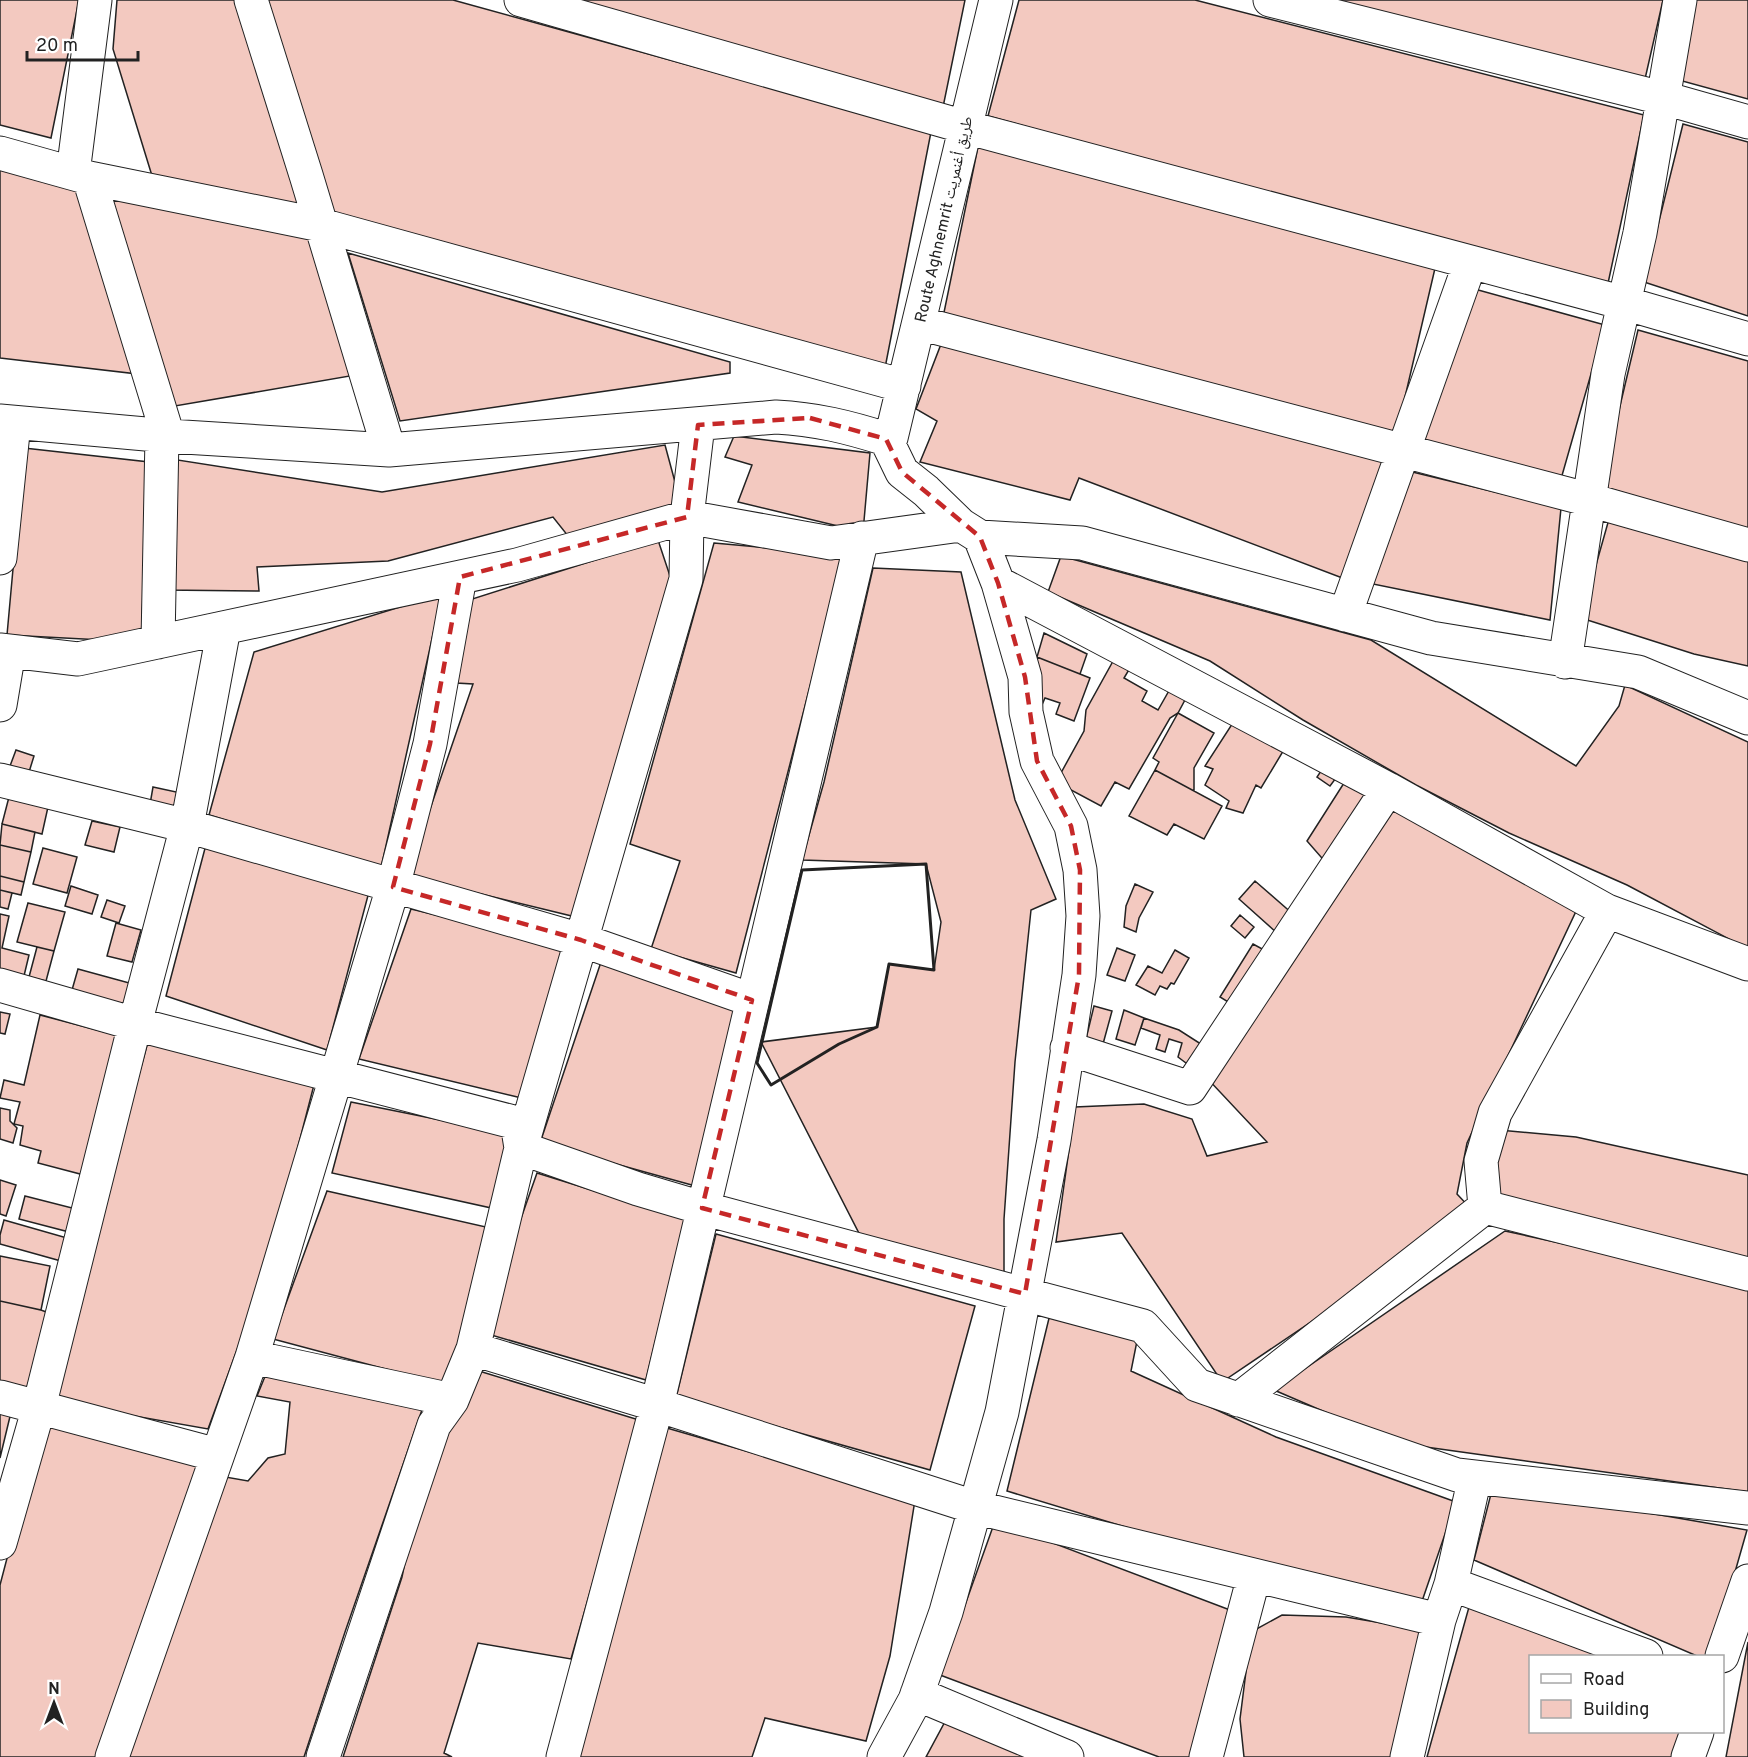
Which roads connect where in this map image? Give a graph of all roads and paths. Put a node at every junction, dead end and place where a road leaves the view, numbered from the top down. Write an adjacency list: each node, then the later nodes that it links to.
1 (95, 0): 11 (street)
2 (251, 0): 12 (street)
3 (521, 0): 9 (street)
4 (996, 0): 9 (street, Route Aghnemrit طريق أغنمريت)
5 (1270, 0): 7 (street)
6 (1680, 0): 7 (street)
7 (1662, 98): 8 (street); 14 (street)
8 (1748, 122)
9 (965, 128): 13 (street); 15 (street, Route Aghnemrit طريق أغنمريت)
10 (0, 153): 11 (street)
11 (81, 176): 12 (street); 20 (street)
12 (321, 225): 17 (street); 22 (street)
13 (1470, 262): 14 (street); 23 (street)
14 (1624, 303): 16 (street); 24 (street)
15 (919, 323): 17 (street, Route Aghnemrit طريق أغنمريت); 23 (street)
16 (1748, 339)
17 (904, 386): 21 (street, Route Aghnemrit طريق أغنمريت)
18 (7, 422): 20 (street); 29 (street)
19 (698, 424): 21 (street); 22 (street); 25 (street)
20 (165, 436): 22 (street); 34 (street)
21 (888, 438): 26 (street)
22 (389, 450)
23 (1404, 451): 24 (street); 32 (street)
24 (1590, 500): 28 (street); 36 (street)
25 (687, 518): 27 (street); 30 (street); 44 (street)
26 (970, 531): 27 (street); 31 (street); 32 (street)
27 (862, 538): 47 (street)
28 (1748, 546)
29 (0, 558)
30 (460, 577): 33 (street); 42 (street)
31 (998, 583): 40 (street); 49 (street)
32 (1345, 615): 36 (street)
33 (224, 628): 34 (street); 41 (street)
34 (158, 642): 35 (street)
35 (5, 650): 37 (street)
36 (1565, 662): 38 (street)
37 (0, 705)
38 (1748, 718)
39 (0, 780): 41 (street)
40 (1388, 789): 43 (street); 49 (street)
41 (187, 826): 42 (street); 48 (street)
42 (393, 887): 44 (street); 50 (street)
43 (1607, 911): 45 (street); 52 (street)
44 (581, 940): 47 (street); 51 (street)
45 (1748, 964)
46 (0, 986): 48 (street)
47 (752, 1000): 53 (street)
48 (135, 1024): 50 (street); 62 (street)
49 (1067, 1048): 55 (street)
50 (336, 1076): 51 (street); 57 (street)
51 (521, 1148): 53 (street); 56 (street)
52 (1485, 1207): 54 (street); 60 (street)
53 (702, 1208): 55 (street); 61 (street)
54 (1748, 1274)
55 (1025, 1294): 60 (street); 65 (street)
56 (473, 1349): 59 (street); 61 (street)
57 (252, 1357): 59 (street); 63 (street)
58 (0, 1397): 62 (street)
59 (452, 1400): 77 (street)
60 (1238, 1400): 64 (street)
61 (657, 1405): 65 (street); 78 (street)
62 (39, 1407): 63 (street); 67 (street)
63 (217, 1455): 76 (street)
64 (1475, 1477): 66 (street); 70 (street)
65 (975, 1507): 68 (street); 74 (street)
66 (1748, 1508)
67 (0, 1543)
68 (1254, 1576): 71 (street); 81 (street)
69 (1748, 1581): 73 (street)
70 (1451, 1584): 71 (street); 72 (street)
71 (1439, 1620): 82 (street)
72 (1643, 1655)
73 (1722, 1655)
74 (917, 1694): 79 (street); 80 (street)
75 (1696, 1733): 83 (street)
76 (112, 1757)
77 (323, 1757)
78 (563, 1757)
79 (884, 1757)
80 (1067, 1757)
81 (1206, 1757)
82 (1407, 1757)
83 (1688, 1757)

